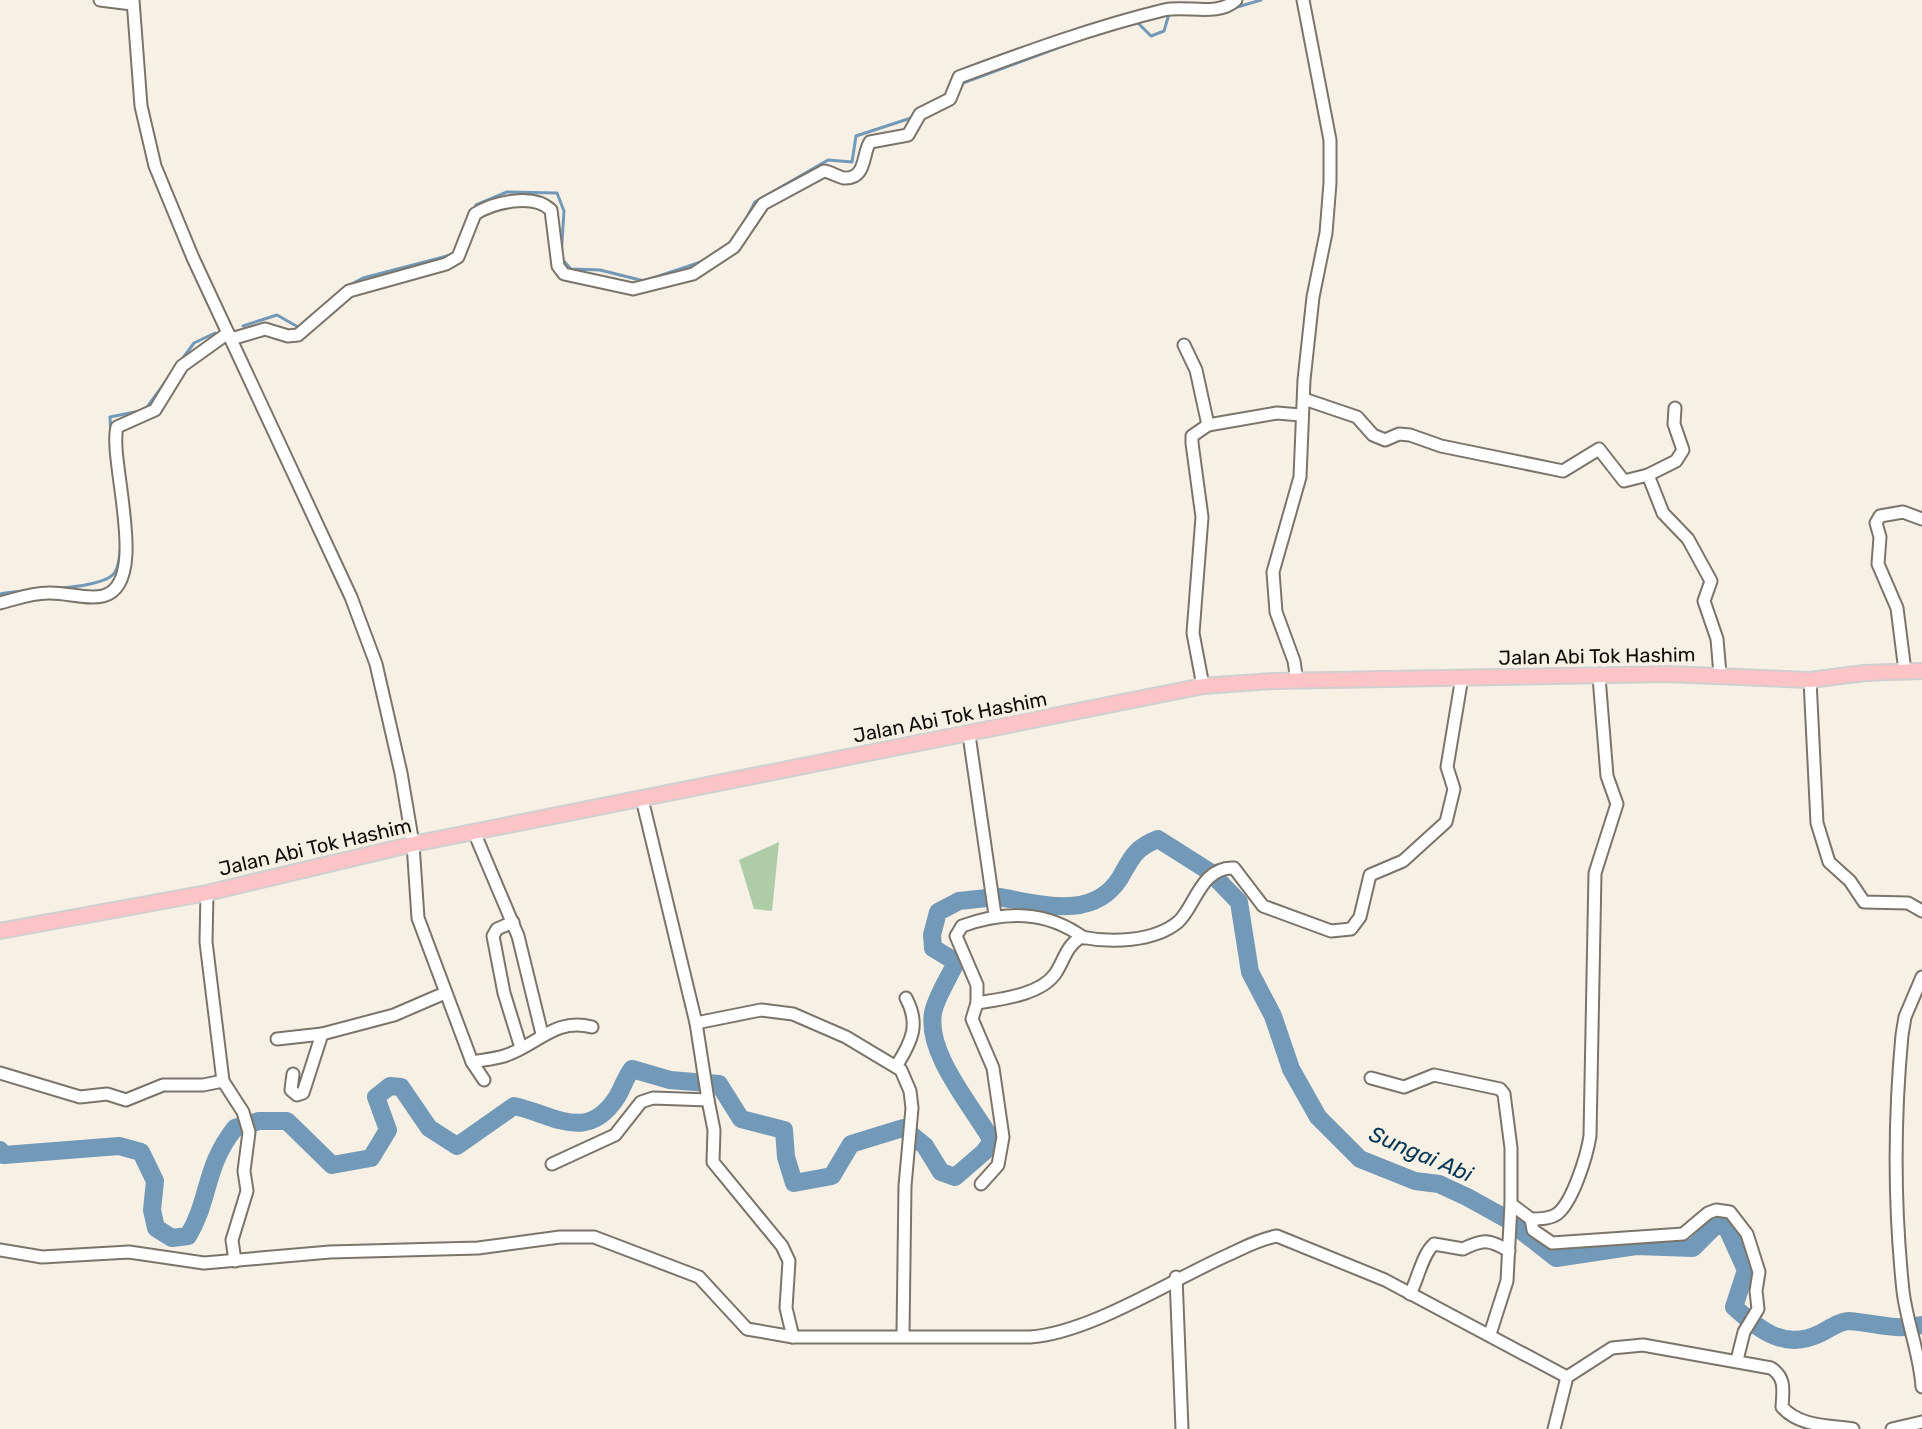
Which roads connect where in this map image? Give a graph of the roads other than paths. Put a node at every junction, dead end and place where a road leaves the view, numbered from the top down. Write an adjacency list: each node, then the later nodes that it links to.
1 (100, 0): 4 (street)
2 (1236, 0): 5 (street)
3 (1303, 0): 7 (street)
4 (133, 2): 5 (street)
5 (230, 336): 13 (street); 25 (street)
6 (1184, 345): 10 (street)
7 (1304, 399): 9 (street); 11 (street)
8 (1675, 408): 11 (street)
9 (1301, 415): 10 (street); 20 (street)
10 (1208, 425): 21 (street)
11 (1648, 475): 16 (street)
12 (1922, 519): 14 (street)
13 (0, 603)
14 (1905, 671): 15 (main road, Jalan Abi Tok Hashim); 19 (main road, Jalan Abi Tok Hashim)
15 (1922, 671)
16 (1720, 674): 18 (main road, Jalan Abi Tok Hashim); 19 (main road, Jalan Abi Tok Hashim)
17 (1462, 677): 18 (main road, Jalan Abi Tok Hashim); 20 (main road, Jalan Abi Tok Hashim); 31 (street)
18 (1599, 677): 53 (street)
19 (1810, 680): 27 (street)
20 (1297, 681): 21 (main road, Jalan Abi Tok Hashim)
21 (1203, 686): 22 (main road, Jalan Abi Tok Hashim)
22 (969, 735): 23 (main road, Jalan Abi Tok Hashim); 28 (street)
23 (642, 799): 24 (main road, Jalan Abi Tok Hashim); 36 (street)
24 (474, 832): 25 (main road, Jalan Abi Tok Hashim); 29 (street)
25 (413, 844): 26 (main road, Jalan Abi Tok Hashim); 33 (street)
26 (207, 893): 30 (main road, Jalan Abi Tok Hashim); 48 (street)
27 (1922, 911)
28 (995, 915): 31 (street); 35 (street)
29 (513, 922): 39 (street); 41 (street)
30 (0, 931)
31 (1084, 938): 35 (street)
32 (1922, 977): 64 (street)
33 (445, 993): 38 (street); 42 (street)
34 (906, 998): 43 (street)
35 (977, 1003): 51 (street)
36 (696, 1023): 43 (street); 49 (street)
37 (592, 1027): 39 (street)
38 (322, 1034): 40 (street); 45 (street)
39 (542, 1034): 41 (street)
40 (277, 1039)
41 (521, 1048): 42 (street)
42 (472, 1062): 47 (street)
43 (897, 1065): 59 (street)
44 (0, 1073): 48 (street)
45 (293, 1074)
46 (1371, 1078): 52 (street)
47 (484, 1080)
48 (223, 1081): 56 (street)
49 (708, 1094): 50 (street); 61 (street)
50 (552, 1164)
51 (981, 1184)
52 (1511, 1204): 53 (street); 54 (street)
53 (1531, 1219): 62 (street)
54 (1509, 1245): 58 (street); 60 (street)
55 (0, 1250): 56 (street)
56 (235, 1261): 61 (street)
57 (1176, 1277): 58 (street); 59 (street); 66 (street)
58 (1410, 1294): 60 (street)
59 (903, 1334): 61 (street)
60 (1490, 1334): 63 (street)
61 (793, 1337)
62 (1737, 1360): 63 (street); 68 (street)
63 (1567, 1377): 67 (street)
64 (1922, 1387)
65 (1922, 1422): 69 (street)
66 (1182, 1429)
67 (1554, 1429)
68 (1853, 1429)
69 (1892, 1429)

